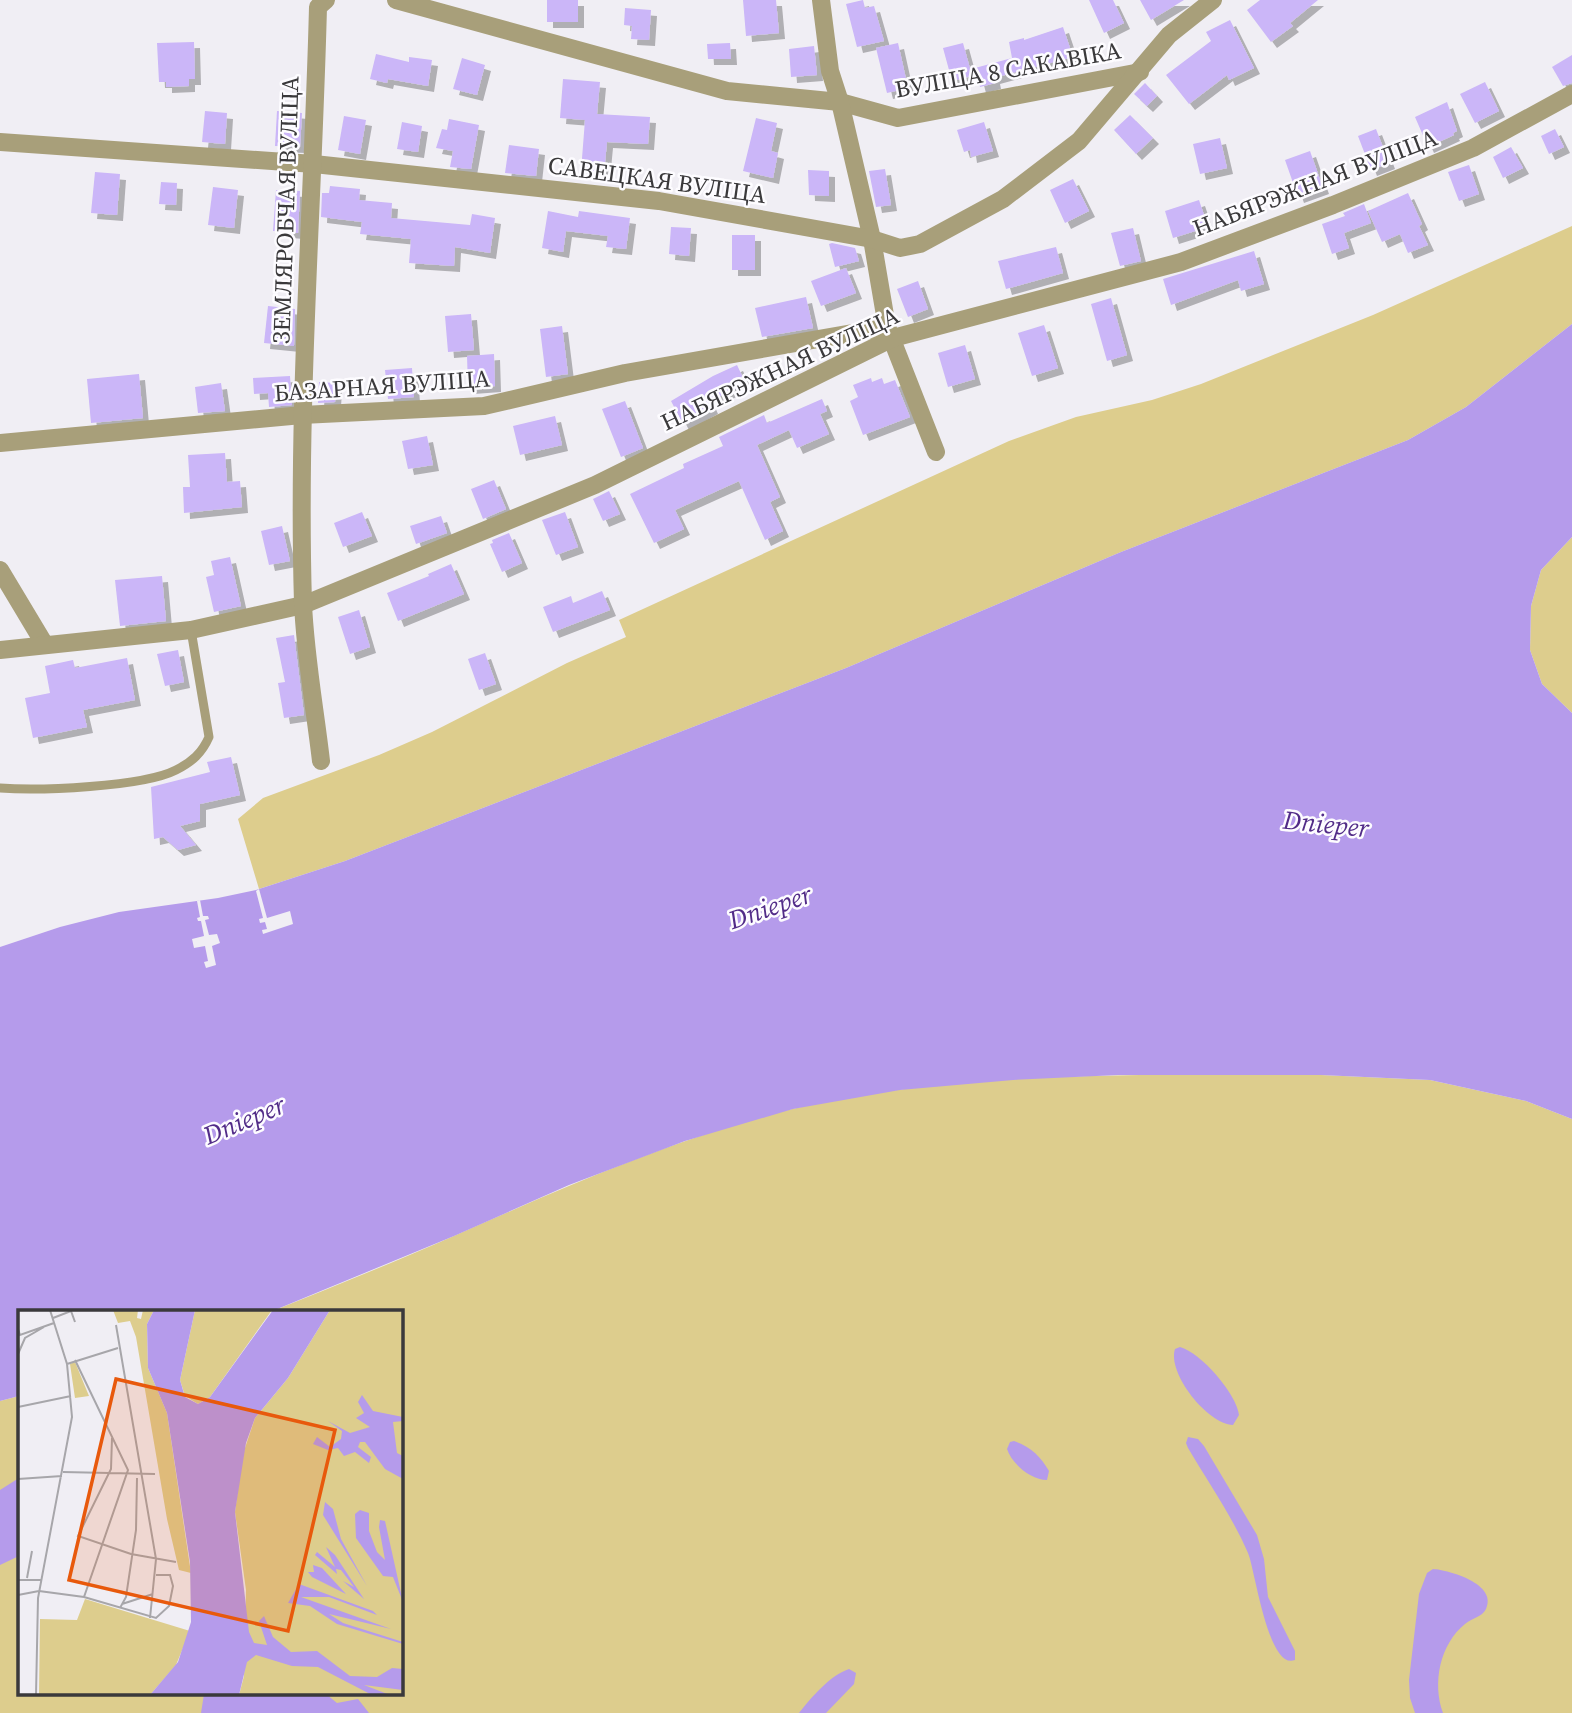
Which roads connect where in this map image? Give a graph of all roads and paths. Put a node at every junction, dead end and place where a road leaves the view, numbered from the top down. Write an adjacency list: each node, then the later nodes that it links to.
1 (326, 0): 9 (street, ЗЕМЛЯРОБЧАЯ ВУЛІЦА)
2 (396, 0): 7 (street, ВУЛІЦА 8 САКАВІКА)
3 (821, 0): 7 (street)
4 (1213, 0): 5 (street, САВЕЦКАЯ ВУЛІЦА)
5 (1140, 72): 7 (street, ВУЛІЦА 8 САКАВІКА); 10 (street, САВЕЦКАЯ ВУЛІЦА)
6 (1572, 94): 11 (street, НАБЯРЭЖНАЯ ВУЛІЦА)
7 (840, 102): 10 (street)
8 (0, 142): 9 (street, САВЕЦКАЯ ВУЛІЦА)
9 (314, 164): 10 (street, САВЕЦКАЯ ВУЛІЦА); 12 (street, ЗЕМЛЯРОБЧАЯ ВУЛІЦА)
10 (872, 239): 11 (street)
11 (890, 332): 12 (street, БАЗАРНАЯ ВУЛІЦА); 14 (street); 16 (street, НАБЯРЭЖНАЯ ВУЛІЦА)
12 (302, 415): 13 (street, БАЗАРНАЯ ВУЛІЦА); 16 (street, ЗЕМЛЯРОБЧАЯ ВУЛІЦА)
13 (0, 443)
14 (936, 452)
15 (0, 570): 18 (street)
16 (303, 605): 17 (street, НАБЯРЭЖНАЯ ВУЛІЦА); 20 (street, ЗЕМЛЯРОБЧАЯ ВУЛІЦА)
17 (191, 629): 18 (street, НАБЯРЭЖНАЯ ВУЛІЦА); 21 (lane)
18 (44, 645): 19 (street, НАБЯРЭЖНАЯ ВУЛІЦА)
19 (0, 650)
20 (321, 761)
21 (0, 788)

